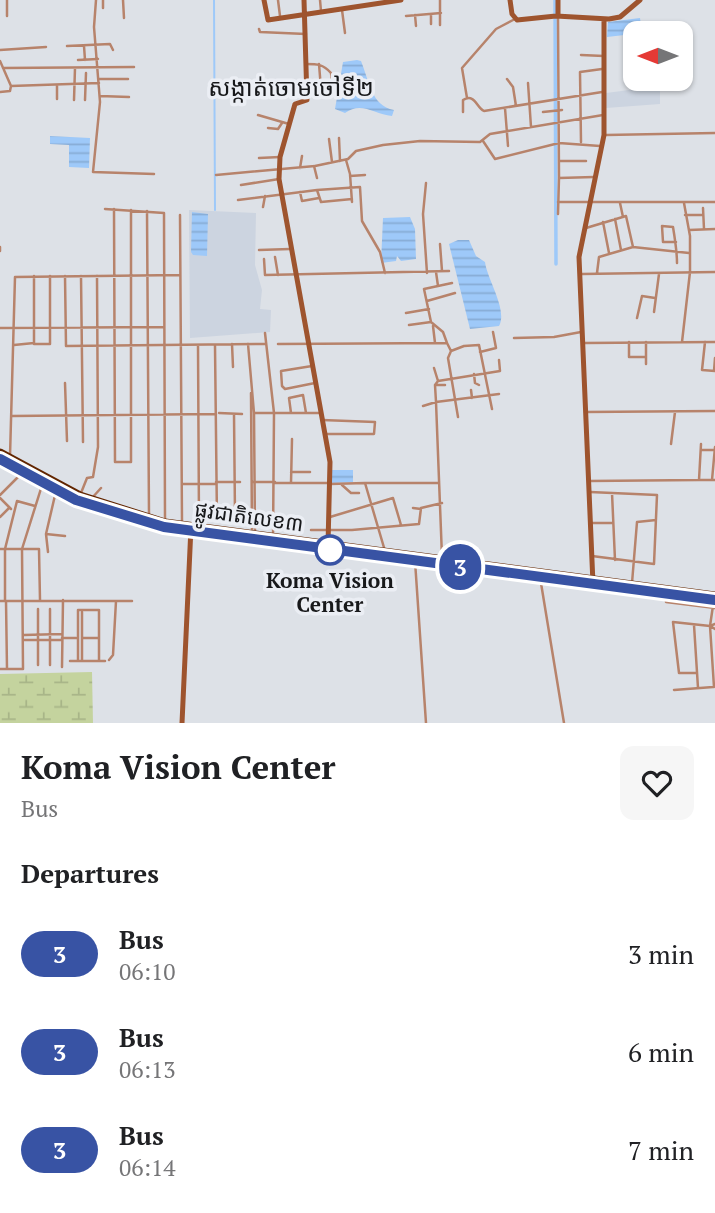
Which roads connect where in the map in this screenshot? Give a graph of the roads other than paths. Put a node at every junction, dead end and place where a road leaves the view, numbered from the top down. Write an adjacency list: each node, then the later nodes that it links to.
1 (7, 0): 20 (street)
2 (96, 0): 34 (street)
3 (103, 0): 14 (street)
4 (123, 0): 24 (street)
5 (264, 0): 25 (street)
6 (278, 0): 25 (street)
7 (304, 0): 21 (street)
8 (320, 0): 17 (street)
9 (401, 0): 15 (street)
10 (440, 0): 16 (street)
11 (510, 0): 26 (street)
12 (558, 0): 23 (street)
13 (640, 0): 27 (street)
14 (103, 8)
15 (342, 10): 17 (street); 32 (street)
16 (441, 13): 18 (street); 29 (street)
17 (321, 14): 21 (street)
18 (430, 14): 19 (street); 28 (street)
19 (415, 15): 22 (street); 30 (street)
20 (8, 16)
21 (303, 16): 25 (street); 33 (street)
22 (406, 16)
23 (556, 17): 26 (street); 27 (street); 71 (street)
24 (124, 18)
25 (281, 19)
26 (515, 19): 69 (street)
27 (604, 20): 41 (street)
28 (431, 24)
29 (440, 25)
30 (416, 26)
31 (259, 29): 33 (street)
32 (345, 33)
33 (306, 34): 46 (street)
34 (96, 45): 36 (street); 39 (street); 42 (street)
35 (67, 46): 36 (street)
36 (84, 46): 44 (street)
37 (46, 47): 38 (street)
38 (0, 50)
39 (113, 50)
40 (581, 55): 41 (street)
41 (604, 56): 52 (street)
42 (98, 59): 44 (street); 49 (street)
43 (78, 60): 44 (street)
44 (85, 60)
45 (0, 61): 51 (street)
46 (306, 64): 47 (street); 84 (street)
47 (319, 64): 57 (street); 63 (street)
48 (75, 67): 49 (street); 51 (street); 60 (street)
49 (99, 67): 50 (street); 56 (street)
50 (134, 67)
51 (3, 68): 62 (street)
52 (605, 69): 65 (street); 66 (street)
53 (86, 73): 61 (street)
54 (128, 79): 56 (street)
55 (507, 79): 75 (street)
56 (99, 81): 61 (street); 67 (street)
57 (332, 82)
58 (528, 83): 74 (street)
59 (57, 84): 60 (street); 62 (street); 70 (street)
60 (74, 84): 61 (street); 72 (street)
61 (86, 84): 73 (street)
62 (10, 86): 64 (street)
63 (321, 89)
64 (0, 92)
65 (605, 92): 66 (street); 81 (street)
66 (581, 95): 71 (street); 82 (street)
67 (100, 96): 68 (street); 107 (street)
68 (129, 97)
69 (467, 98): 76 (street); 78 (street)
70 (57, 99)
71 (557, 99): 74 (street); 77 (street)
72 (74, 100)
73 (85, 100)
74 (530, 104): 75 (street); 85 (street)
75 (516, 106): 76 (street)
76 (505, 108): 87 (street)
77 (558, 110): 79 (street); 83 (street)
78 (463, 112)
79 (543, 112)
80 (258, 115): 84 (street)
81 (604, 115): 82 (street); 89 (street)
82 (582, 118): 83 (street); 93 (street)
83 (556, 122): 85 (street); 94 (street)
84 (286, 123): 86 (street); 98 (street)
85 (531, 127): 87 (street)
86 (268, 128)
87 (507, 131): 92 (street); 95 (street)
88 (715, 133): 89 (street)
89 (604, 135): 96 (street)
90 (339, 138): 100 (street)
91 (329, 139): 103 (street)
92 (483, 141): 94 (street); 100 (street)
93 (581, 143): 94 (street); 96 (street)
94 (557, 144): 101 (street)
95 (508, 146)
96 (602, 146): 111 (street)
97 (302, 156): 105 (street)
98 (280, 157): 99 (street); 106 (street)
99 (259, 158)
100 (343, 160): 103 (street); 110 (street)
101 (559, 161): 102 (street); 113 (street)
102 (586, 161)
103 (332, 162): 104 (street)
104 (314, 166): 105 (street); 112 (street)
105 (300, 168): 106 (street)
106 (279, 170): 108 (street); 114 (street)
107 (154, 174)
108 (216, 175)
109 (365, 175): 110 (street)
110 (350, 176): 117 (street)
111 (594, 177): 113 (street); 128 (street)
112 (317, 178)
113 (559, 178): 124 (street)
114 (279, 179): 116 (street); 120 (street)
115 (426, 183): 164 (street)
116 (241, 185)
117 (351, 188): 118 (street); 122 (street); 167 (street)
118 (317, 190): 119 (street); 122 (street)
119 (300, 192): 120 (street); 122 (street)
120 (281, 195): 121 (street); 150 (street)
121 (265, 197): 123 (street); 129 (street)
122 (319, 198)
123 (238, 200)
124 (558, 202): 128 (street); 135 (street)
125 (715, 202): 127 (street)
126 (620, 203): 127 (street); 128 (street); 140 (street)
127 (684, 203): 138 (street)
128 (589, 204): 143 (street)
129 (263, 207)
130 (703, 208): 139 (street)
131 (105, 209): 132 (street)
132 (114, 209): 133 (street); 180 (street)
133 (131, 210): 134 (street); 169 (street)
134 (147, 211): 170 (street); 171 (street)
135 (558, 214)
136 (180, 215): 172 (street)
137 (631, 215): 140 (street)
138 (685, 215): 139 (street); 146 (street)
139 (704, 215): 144 (street)
140 (624, 217): 141 (street); 149 (street)
141 (615, 219): 142 (street); 152 (street)
142 (603, 222): 143 (street); 154 (street)
143 (584, 228): 168 (street)
144 (704, 229): 145 (street); 146 (street)
145 (715, 229)
146 (689, 230): 155 (street)
147 (676, 242): 147 (street); 153 (street)
148 (440, 244): 159 (street)
149 (633, 247): 152 (street); 153 (street)
150 (289, 248): 151 (street); 174 (street)
151 (259, 250)
152 (621, 250): 154 (street)
153 (677, 252): 155 (street); 158 (street)
154 (609, 253): 165 (street)
155 (690, 254): 162 (street)
156 (275, 257): 173 (street)
157 (264, 260): 173 (street)
158 (677, 264)
159 (442, 271): 160 (street); 161 (street)
160 (449, 271)
161 (436, 272): 164 (street); 182 (street)
162 (690, 272): 163 (street); 166 (street); 210 (street)
163 (715, 272)
164 (427, 273): 167 (street)
165 (597, 273): 166 (street); 168 (street)
166 (659, 273): 184 (street)
167 (385, 274): 174 (street)
168 (579, 274): 205 (street)
169 (131, 275): 170 (street); 180 (street); 194 (street)
170 (148, 275): 171 (street); 195 (street)
171 (164, 275): 172 (street); 196 (street)
172 (180, 275): 230 (street)
173 (278, 275): 174 (street)
174 (295, 275): 221 (street)
175 (34, 276): 176 (street); 198 (street); 199 (street)
176 (50, 276): 177 (street); 200 (street)
177 (65, 276): 178 (street); 201 (street)
178 (81, 276): 179 (street); 202 (street)
179 (97, 276): 180 (street); 203 (street)
180 (115, 276): 193 (street)
181 (452, 283): 182 (street)
182 (438, 286): 185 (street)
183 (454, 293): 185 (street)
184 (655, 298): 187 (street); 189 (street)
185 (427, 301): 186 (street)
186 (429, 309): 188 (street); 190 (street)
187 (654, 312)
188 (406, 313)
189 (637, 318)
190 (430, 322): 191 (street); 192 (street)
191 (409, 325)
192 (433, 326): 213 (street); 222 (street)
193 (115, 327): 194 (street); 203 (street); 226 (street)
194 (131, 327): 195 (street); 227 (street)
195 (148, 327): 196 (street); 228 (street)
196 (164, 327): 229 (street)
197 (0, 328): 198 (street)
198 (13, 328): 199 (street); 223 (street)
199 (34, 328): 200 (street); 215 (street)
200 (49, 328): 201 (street); 215 (street)
201 (65, 328): 202 (street); 224 (street)
202 (81, 328): 203 (street); 224 (street)
203 (97, 328): 225 (street)
204 (493, 332): 233 (street)
205 (581, 332): 207 (street); 214 (street)
206 (265, 333): 219 (street)
207 (514, 338)
208 (629, 342): 209 (street); 214 (street); 234 (street)
209 (646, 342): 210 (street); 234 (street)
210 (682, 342): 211 (street)
211 (705, 342): 212 (street); 243 (street)
212 (715, 342)
213 (447, 343): 222 (street); 232 (street)
214 (582, 343): 262 (street)
215 (34, 344): 223 (street)
216 (215, 344): 217 (street); 231 (street); 265 (street)
217 (232, 344): 218 (street); 241 (street)
218 (248, 344): 219 (street); 267 (street)
219 (266, 344): 268 (street)
220 (278, 344): 221 (street)
221 (308, 344): 222 (street); 240 (street)
222 (435, 344)
223 (13, 345): 279 (street)
224 (82, 345): 225 (street); 271 (street)
225 (98, 345): 226 (street); 272 (street)
226 (115, 345): 227 (street); 273 (street)
227 (131, 345): 228 (street); 274 (street)
228 (148, 345): 229 (street); 275 (street)
229 (164, 345): 230 (street); 276 (street)
230 (181, 345): 231 (street); 277 (street)
231 (198, 345): 278 (street)
232 (451, 351): 233 (street); 239 (street)
233 (480, 352): 244 (street)
234 (646, 358): 238 (street)
235 (715, 358): 243 (street)
236 (499, 359): 244 (street)
237 (456, 363): 239 (street)
238 (646, 364)
239 (449, 365): 246 (street)
240 (312, 366): 249 (street); 249 (street)
241 (233, 368)
242 (434, 368): 247 (street)
243 (714, 371)
244 (485, 373): 245 (street); 255 (street)
245 (474, 374): 246 (street); 252 (street)
246 (452, 378): 247 (street); 257 (street)
247 (438, 381): 250 (street)
248 (65, 383): 270 (street)
249 (316, 383): 280 (street)
250 (435, 385): 251 (street); 258 (street)
251 (445, 385)
252 (479, 385)
253 (471, 390): 256 (street)
254 (499, 394): 255 (street)
255 (489, 395): 256 (street); 260 (street)
256 (472, 398): 257 (street)
257 (456, 400): 258 (street); 281 (street)
258 (436, 402): 259 (street); 299 (street)
259 (423, 405)
260 (492, 409)
261 (715, 411): 263 (street)
262 (585, 412): 263 (street); 296 (street)
263 (675, 412): 286 (street)
264 (306, 413): 269 (street); 269 (street); 280 (street)
265 (218, 414): 266 (street); 278 (street); 300 (street)
266 (234, 414): 267 (street); 298 (street)
267 (252, 414): 268 (street); 301 (street)
268 (274, 414): 269 (street); 302 (street)
269 (291, 414)
270 (66, 415): 271 (street); 279 (street); 284 (street)
271 (82, 415): 272 (street); 285 (street)
272 (99, 415): 273 (street); 314 (street)
273 (115, 415): 274 (street); 274 (street)
274 (131, 415): 275 (street)
275 (148, 415): 276 (street); 325 (street)
276 (165, 415): 277 (street); 328 (street)
277 (181, 415): 278 (street); 305 (street)
278 (199, 415): 306 (street)
279 (12, 416): 290 (street)
280 (322, 416): 282 (street); 282 (street)
281 (458, 416)
282 (325, 433): 307 (street)
283 (292, 439): 291 (street)
284 (67, 442)
285 (83, 442)
286 (671, 444)
287 (701, 444): 289 (street)
288 (714, 448): 289 (street); 295 (street)
289 (701, 450): 294 (street)
290 (3, 457): 293 (highway, ផ្លូវជាតិលេខ៣); 297 (highway, ផ្លូវជាតិលេខ៣)
291 (291, 472): 292 (street); 303 (street)
292 (310, 472)
293 (22, 473): 297 (highway, ផ្លូវជាតិលេខ៣); 315 (street)
294 (699, 480): 295 (street); 296 (street)
295 (714, 480)
296 (589, 481): 311 (street)
297 (43, 482): 310 (highway, ផ្លូវជាតិលេខ៣); 314 (highway, ផ្លូវជាតិលេខ៣); 319 (street)
298 (235, 482): 300 (street); 301 (street); 322 (street)
299 (440, 482): 304 (street); 317 (street)
300 (216, 483): 306 (street); 327 (street)
301 (253, 483): 302 (street); 338 (street)
302 (275, 483): 303 (street); 339 (street)
303 (291, 483): 307 (street)
304 (365, 483): 308 (street); 318 (street)
305 (182, 484): 306 (street); 333 (street)
306 (199, 484): 333 (street)
307 (330, 484): 308 (street); 324 (street)
308 (342, 484): 312 (street)
309 (101, 488): 316 (street)
310 (56, 491): 333 (highway, ផ្លូវជាតិលេខ៣); 336 (street)
311 (589, 491): 313 (street); 329 (street)
312 (359, 493)
313 (612, 493): 326 (street); 330 (street)
314 (80, 496): 316 (highway, ផ្លូវជាតិលេខ៣)
315 (0, 497): 323 (street)
316 (91, 501): 325 (highway, ផ្លូវជាតិលេខ៣)
317 (442, 503): 321 (street); 347 (street)
318 (372, 504): 324 (street); 331 (street); 332 (street)
319 (35, 506): 341 (street); 342 (street)
320 (413, 508): 321 (street)
321 (421, 509): 331 (street)
322 (234, 516)
323 (0, 517)
324 (329, 517): 335 (street)
325 (149, 519): 328 (highway, ផ្លូវជាតិលេខ៣)
326 (656, 520): 349 (street); 349 (street)
327 (217, 521)
328 (165, 523): 333 (highway, ផ្លូវជាតិលេខ៣)
329 (591, 523): 330 (street); 345 (street)
330 (613, 523): 346 (street)
331 (401, 525): 332 (street)
332 (379, 528): 335 (street); 344 (street)
333 (192, 529): 338 (highway, ផ្លូវជាតិលេខ៣); 339 (highway, ផ្លូវជាតិលេខ៣); 386 (street)
334 (311, 530): 335 (street)
335 (329, 531): 340 (street)
336 (46, 534): 337 (street); 343 (street)
337 (65, 536)
338 (253, 536): 339 (highway, ផ្លូវជាតិលេខ៣)
339 (273, 540): 340 (highway, ផ្លូវជាតិលេខ៣); 348 (highway, ផ្លូវជាតិលេខ៣)
340 (328, 545): 344 (highway, ផ្លូវជាតិលេខ៣)
341 (2, 549): 342 (street); 355 (street)
342 (22, 549): 353 (street); 356 (street)
343 (48, 552)
344 (386, 553): 347 (highway, ផ្លូវជាតិលេខ៣)
345 (592, 556): 346 (street); 351 (street)
346 (615, 559): 349 (street)
347 (442, 560): 351 (highway, ផ្លូវជាតិលេខ៣)
348 (415, 561): 350 (highway, ផ្លូវជាតិលេខ៣); 387 (street)
349 (635, 563): 352 (street)
350 (540, 578): 351 (highway, ផ្លូវជាតិលេខ៣); 388 (street)
351 (593, 582): 352 (highway, ផ្លូវជាតិលេខ៣); 359 (highway, ផ្លូវជាតិលេខ៣)
352 (632, 585): 359 (highway, ផ្លូវជាតិលេខ៣)
353 (40, 600): 354 (street); 356 (street)
354 (62, 600): 357 (street); 368 (street)
355 (4, 601): 356 (street); 381 (street)
356 (23, 601): 367 (street)
357 (116, 601): 358 (street); 376 (street)
358 (132, 601)
359 (714, 601): 363 (street)
360 (50, 609): 366 (street)
361 (38, 610): 365 (street)
362 (694, 624): 363 (street); 382 (street); 382 (street)
363 (710, 626): 364 (street); 383 (street)
364 (715, 626)
365 (38, 634): 366 (street); 367 (street); 372 (street)
366 (50, 634): 368 (street); 373 (street)
367 (23, 635): 371 (street)
368 (62, 637): 369 (street); 373 (street); 379 (street)
369 (80, 638): 370 (street); 370 (street); 375 (street)
370 (99, 638): 376 (street)
371 (23, 640): 372 (street); 381 (street)
372 (38, 640): 373 (street); 377 (street)
373 (50, 640): 378 (street)
374 (70, 661): 375 (street)
375 (80, 661): 376 (street)
376 (99, 661)
377 (38, 665)
378 (50, 666)
379 (62, 667)
380 (0, 669): 381 (street)
381 (7, 669)
382 (697, 673): 384 (street)
383 (715, 687): 384 (street)
384 (698, 688): 385 (street)
385 (674, 690)
386 (182, 723)
387 (426, 723)
388 (564, 723)

